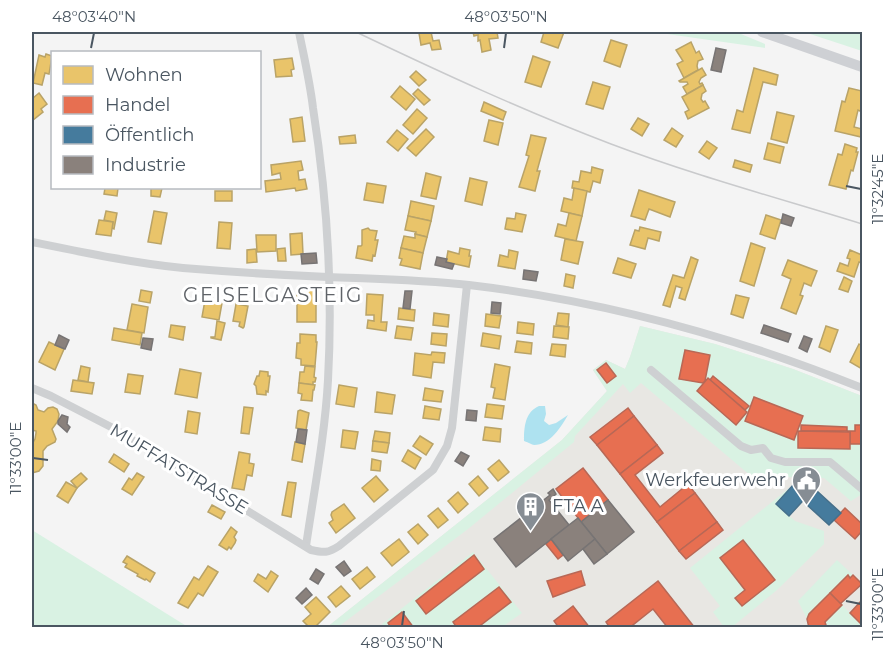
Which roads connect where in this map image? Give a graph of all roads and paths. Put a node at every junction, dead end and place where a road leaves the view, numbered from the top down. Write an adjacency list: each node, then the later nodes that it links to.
1 (299, 32): 5 (street)
2 (762, 32): 3 (main road)
3 (862, 68)
4 (32, 242): 5 (street)
5 (329, 277): 6 (street); 11 (street)
6 (467, 285): 9 (street); 11 (street, MUFFATSTRASSE)
7 (651, 370): 10 (street)
8 (32, 388): 11 (street, MUFFATSTRASSE)
9 (862, 388)
10 (862, 489)
11 (306, 546)

